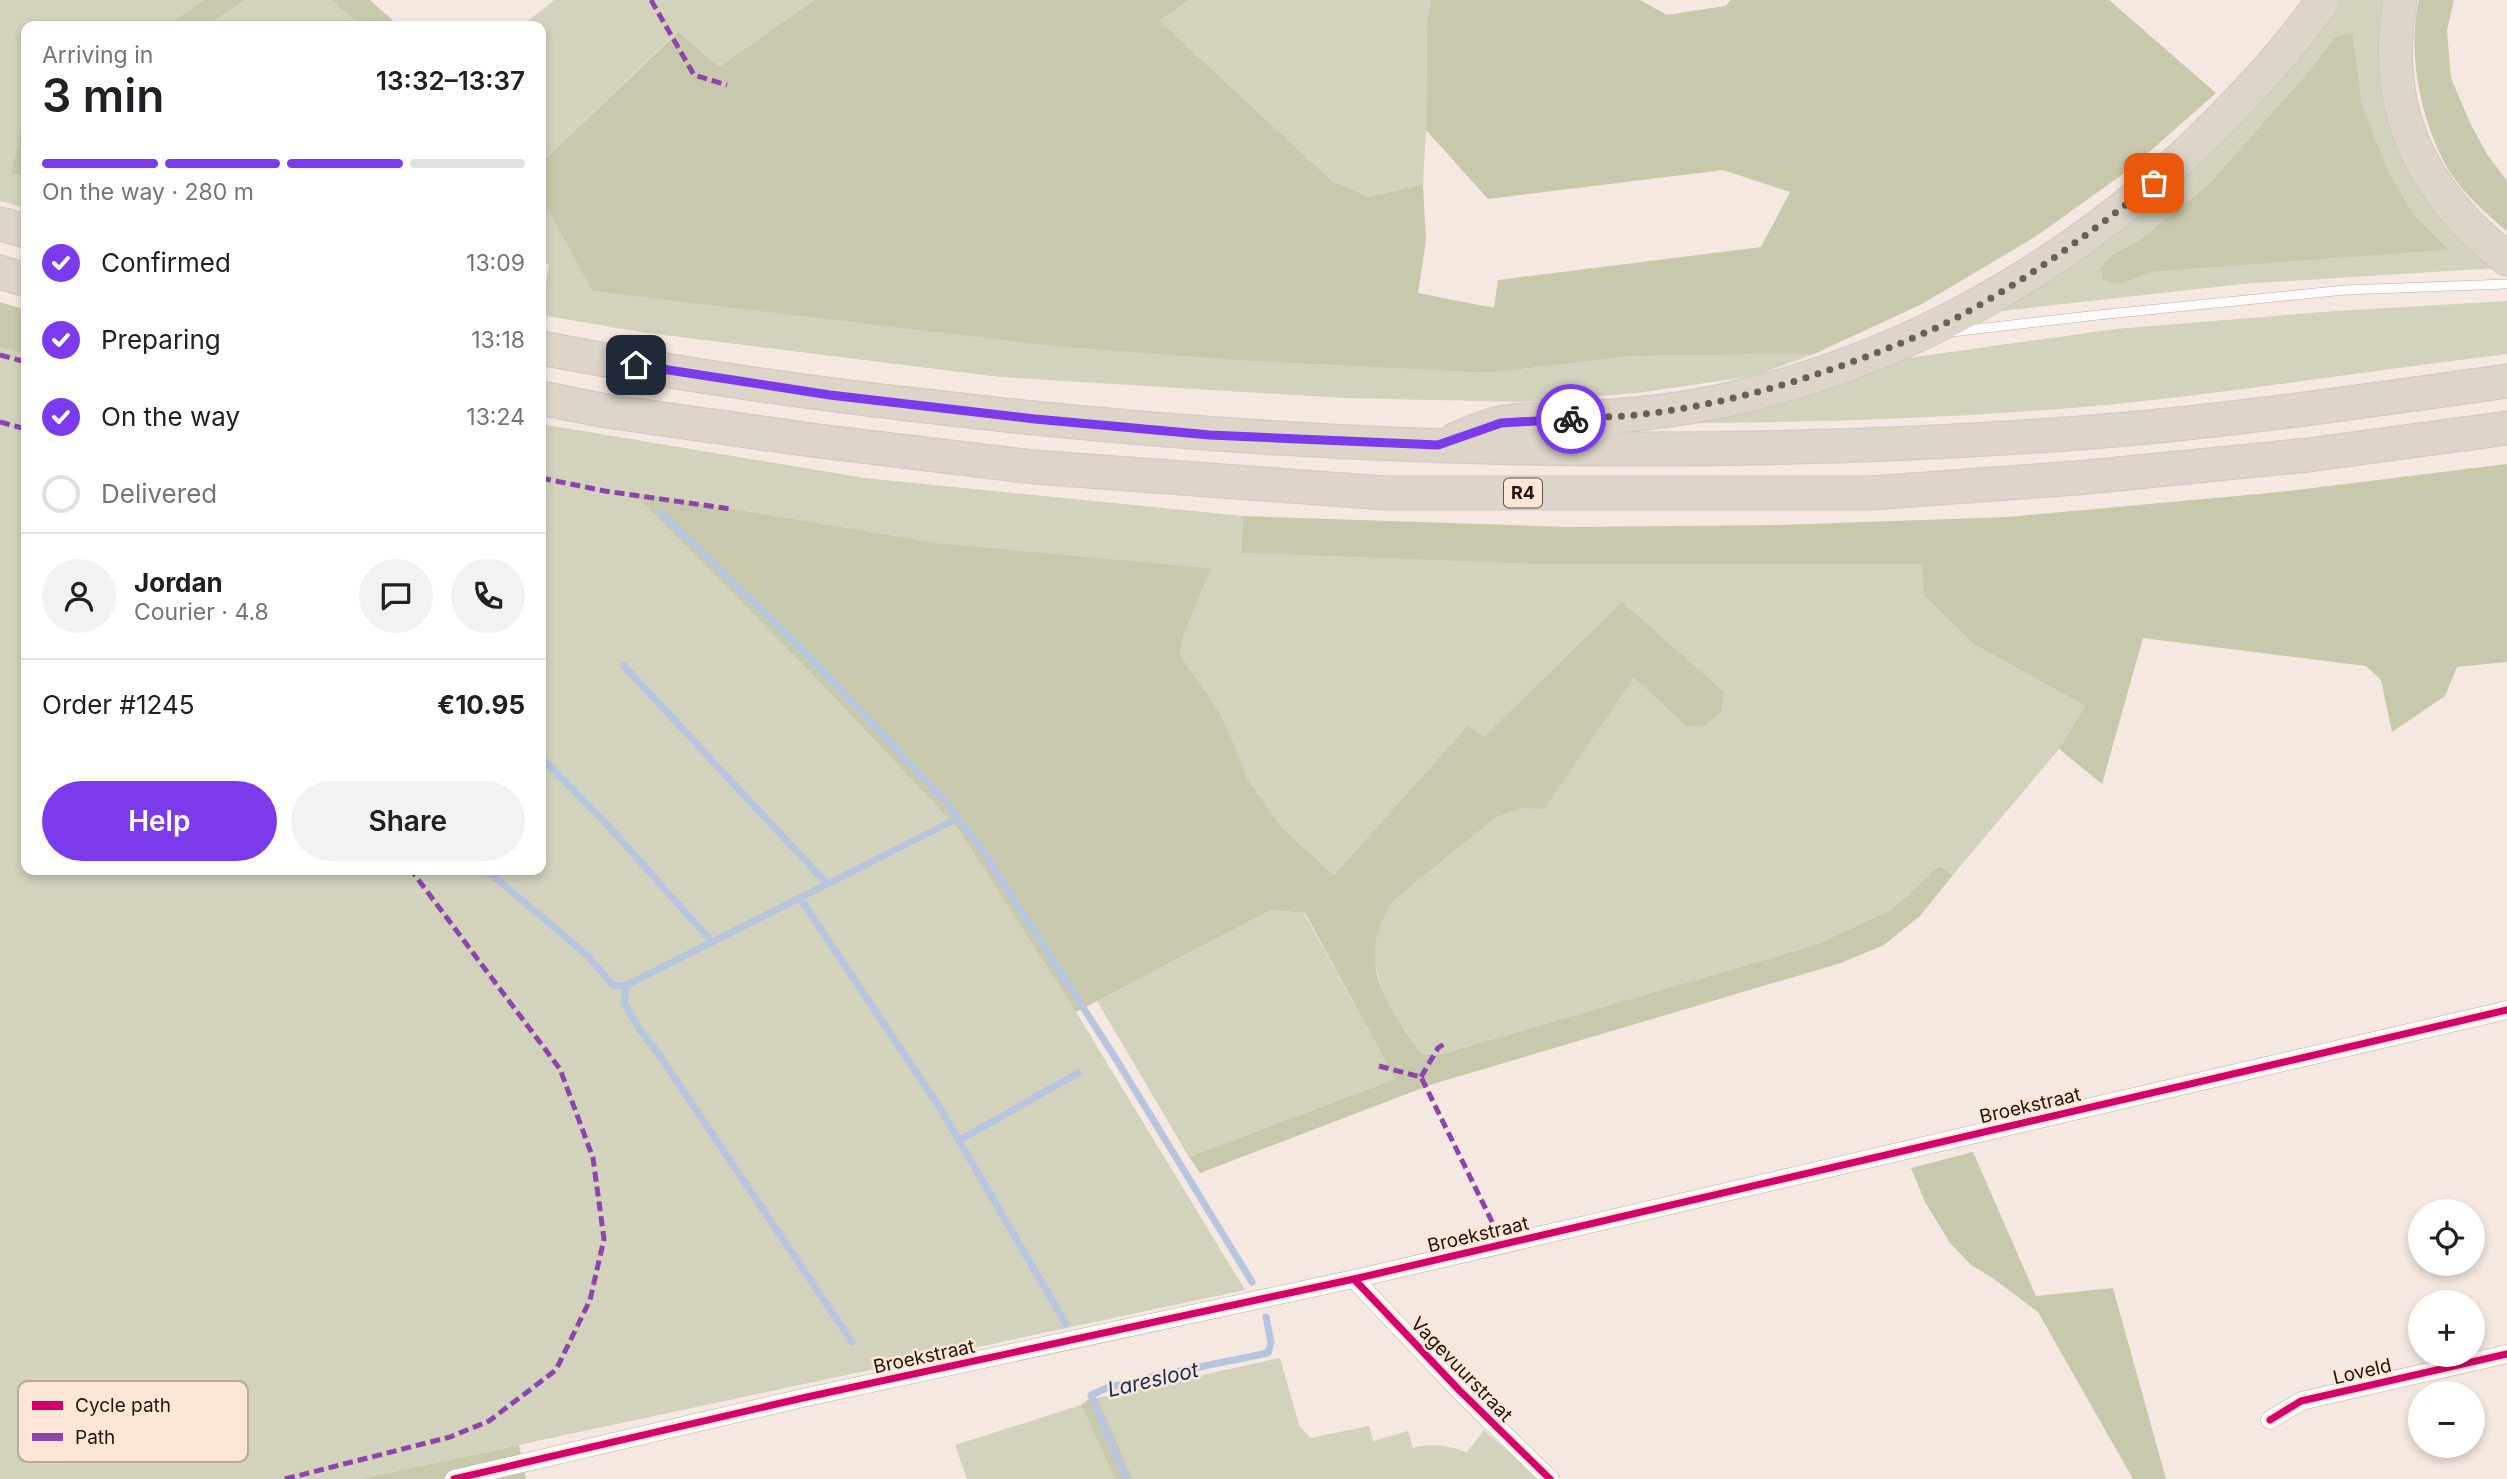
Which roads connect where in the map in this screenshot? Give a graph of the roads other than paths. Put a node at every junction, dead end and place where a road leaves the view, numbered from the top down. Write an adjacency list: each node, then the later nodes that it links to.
1 (2323, 0): 9 (highway)
2 (2400, 0): 5 (highway)
3 (0, 224): 4 (highway)
4 (21, 230)
5 (2507, 259)
6 (0, 272): 7 (highway)
7 (21, 278)
8 (2507, 284): 9 (lane)
9 (1928, 332): 14 (highway)
10 (546, 349): 14 (highway)
11 (2507, 381): 14 (highway)
12 (546, 399): 13 (highway, R4)
13 (2507, 428)
14 (1438, 445)
15 (2507, 1010): 16 (street, Broekstraat)
16 (1354, 1279): 19 (street, Broekstraat); 20 (street, Vagevuurstraat)
17 (2507, 1354): 18 (street, Loveld)
18 (2270, 1420)
19 (454, 1479)
20 (1550, 1479)

